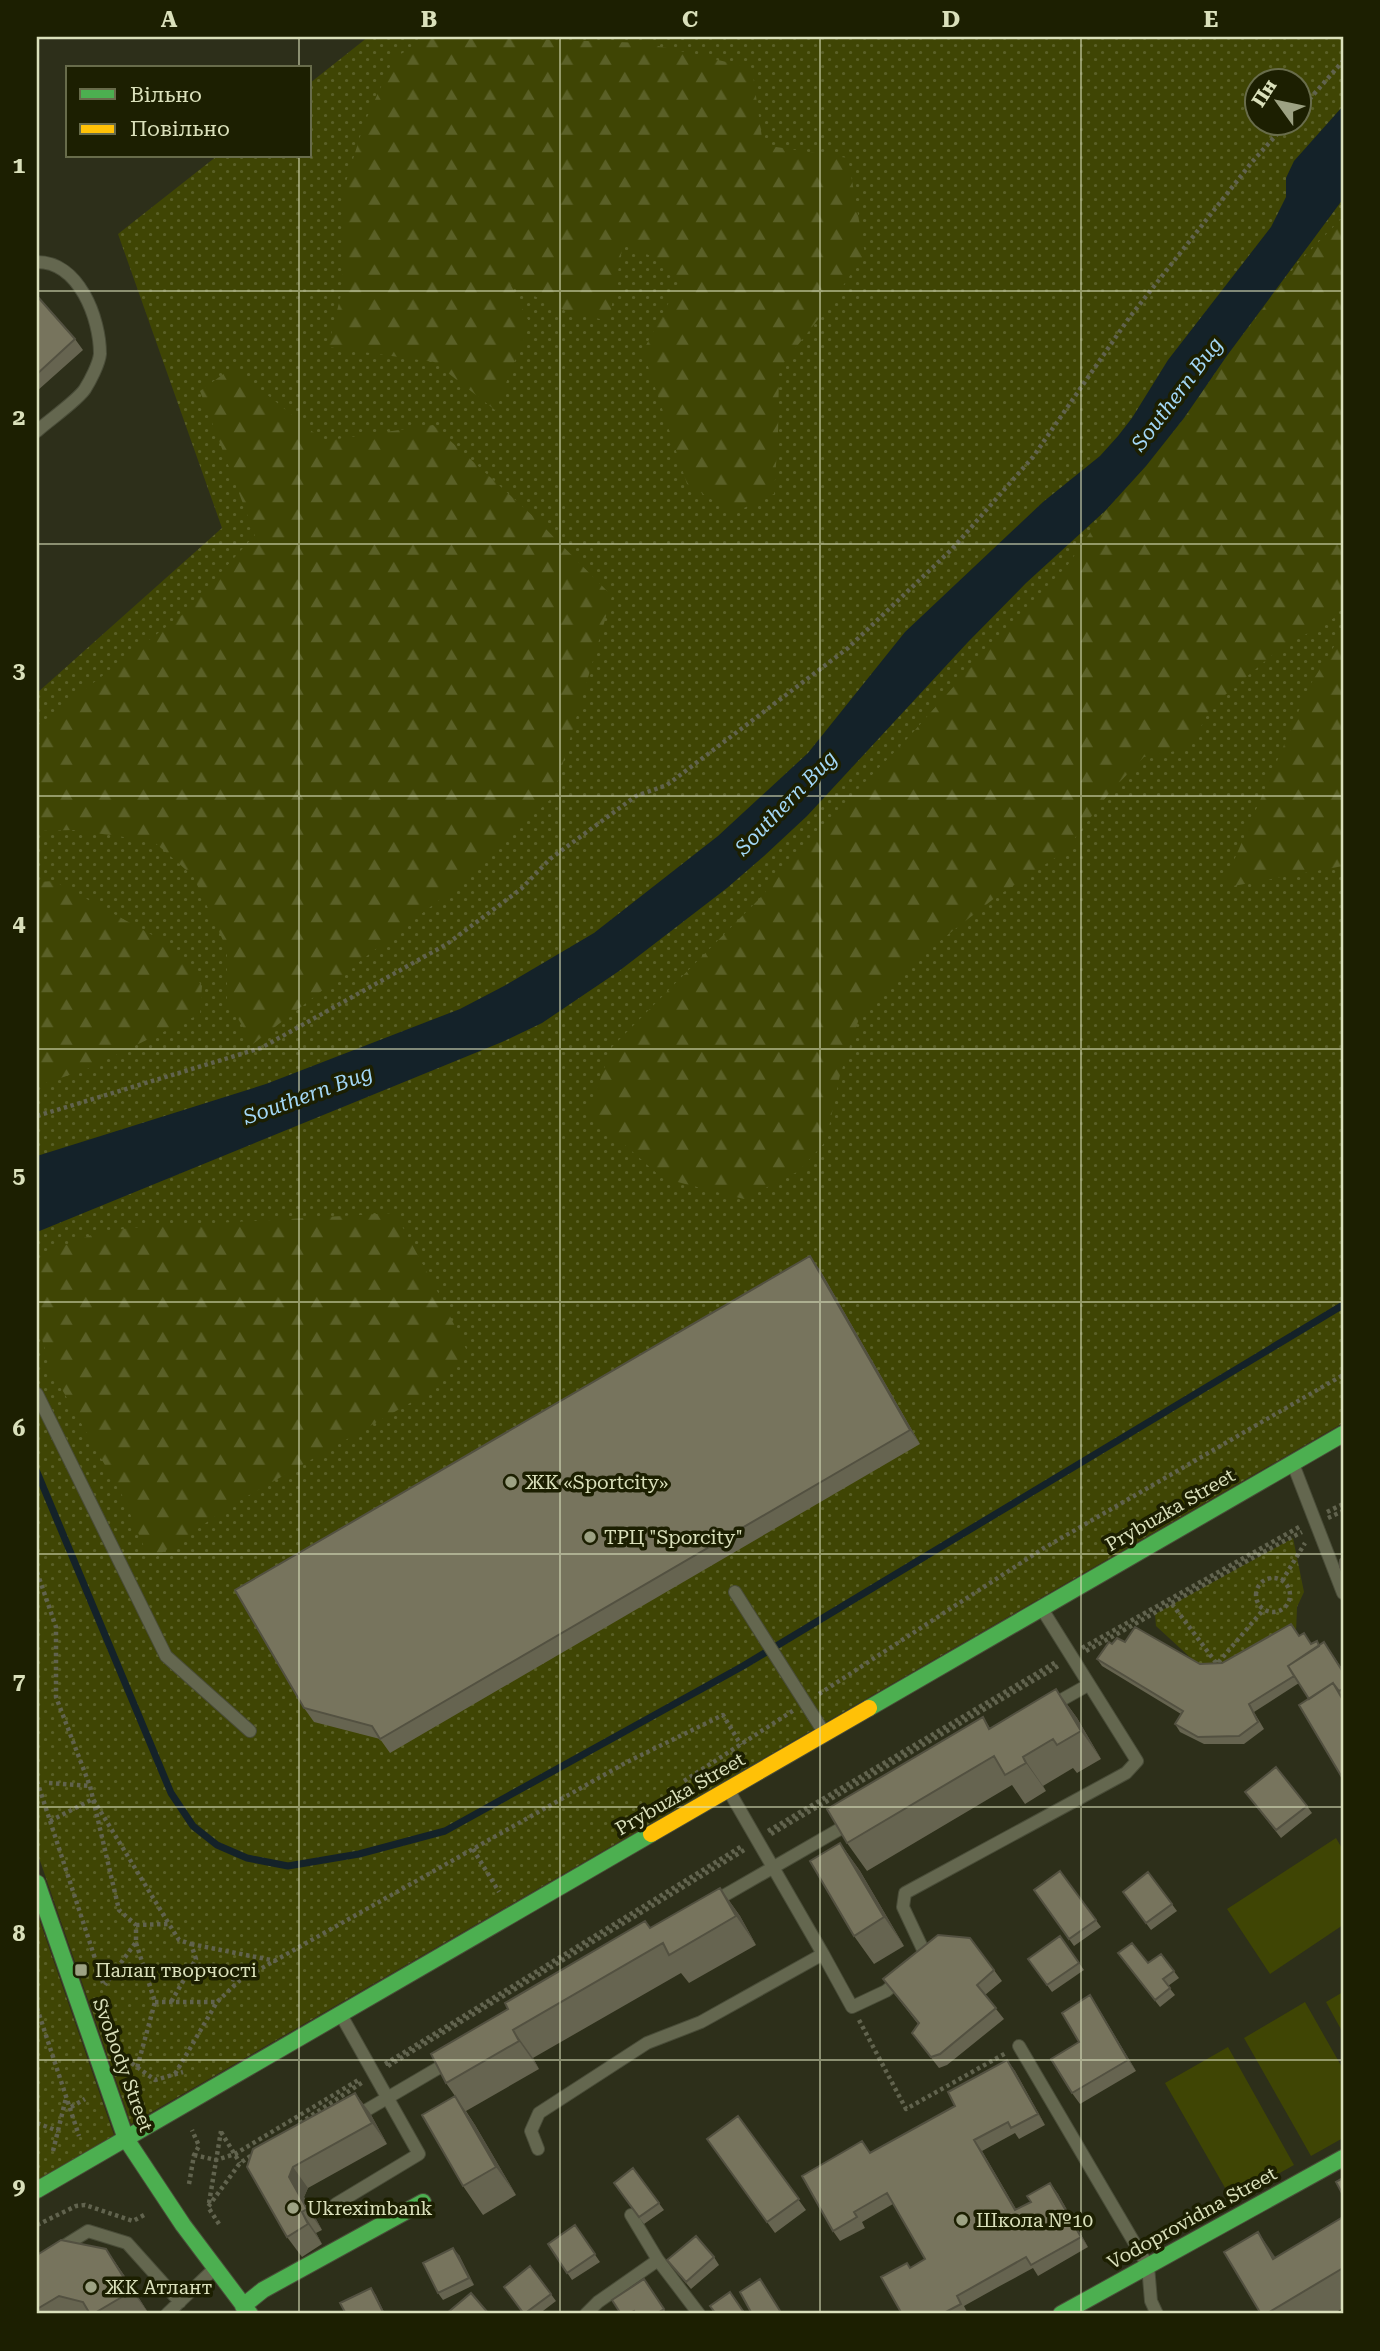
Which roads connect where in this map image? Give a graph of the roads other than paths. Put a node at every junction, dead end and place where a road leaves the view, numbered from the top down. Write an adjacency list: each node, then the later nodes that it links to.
1 (37, 262): 2 (lane)
2 (37, 431)
3 (37, 1394): 11 (lane)
4 (1343, 1434): 5 (street, Prybuzka Street)
5 (1293, 1464): 7 (lane); 8 (street, Prybuzka Street)
6 (735, 1592): 12 (lane)
7 (1343, 1593)
8 (1042, 1609): 9 (lane); 12 (street, Prybuzka Street)
9 (1088, 1685): 10 (lane); 18 (lane)
10 (1041, 1712)
11 (250, 1731)
12 (825, 1735): 13 (street, Prybuzka Street)
13 (729, 1790): 15 (lane); 19 (street, Prybuzka Street)
14 (866, 1813): 15 (lane)
15 (772, 1868): 17 (lane); 18 (lane)
16 (37, 1883): 24 (street, Svobody Street)
17 (707, 1906)
18 (823, 1954): 25 (lane)
19 (341, 2015): 22 (lane); 24 (street, Prybuzka Street)
20 (1019, 2046): 33 (lane)
21 (458, 2056): 22 (lane)
22 (387, 2099): 23 (lane); 29 (lane)
23 (342, 2123)
24 (126, 2139): 27 (street, Prybuzka Street); 34 (street, Svobody Street)
25 (538, 2148)
26 (1343, 2158): 33 (street, Vodoprovidna Street)
27 (37, 2190)
28 (424, 2202): 36 (street)
29 (336, 2204)
30 (631, 2216): 31 (lane)
31 (658, 2260): 38 (lane); 39 (lane)
32 (37, 2263): 35 (lane)
33 (1148, 2266): 40 (street, Vodoprovidna Street); 41 (lane)
34 (214, 2269): 35 (lane); 36 (street, Svobody Street)
35 (180, 2302): 37 (lane)
36 (246, 2310)
37 (167, 2314)
38 (586, 2314)
39 (699, 2314)
40 (1061, 2314)
41 (1157, 2314)

